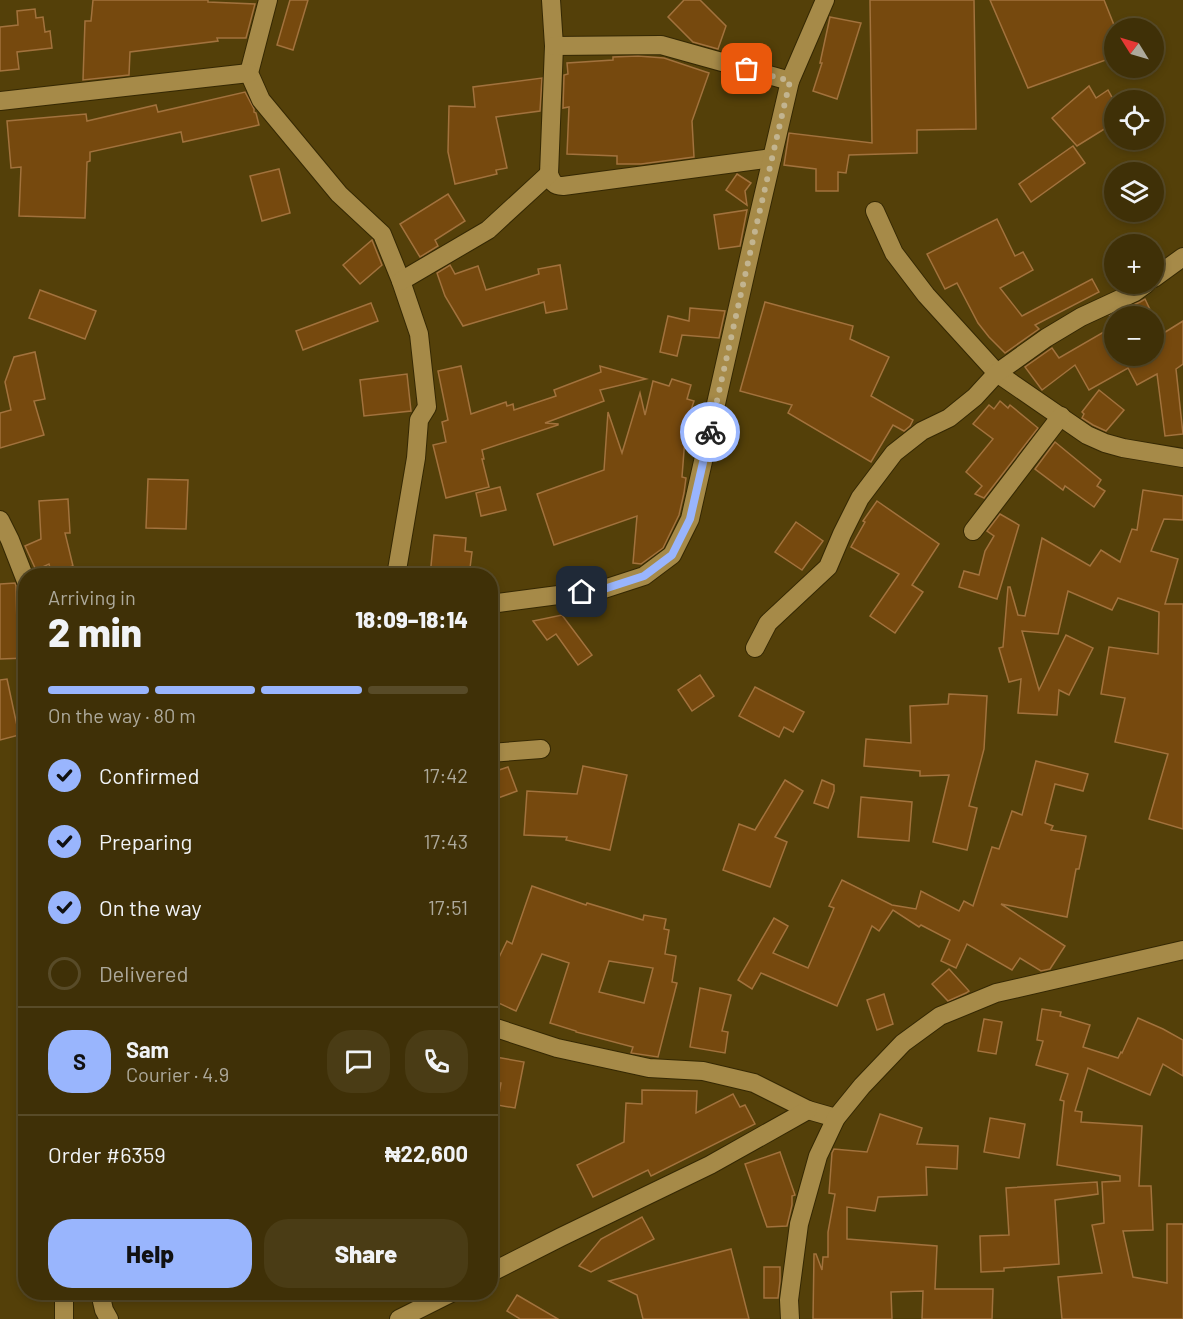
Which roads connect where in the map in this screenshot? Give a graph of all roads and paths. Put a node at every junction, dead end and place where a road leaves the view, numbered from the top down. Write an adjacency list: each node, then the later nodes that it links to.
1 (268, 0): 5 (street)
2 (551, 0): 4 (street)
3 (825, 0): 6 (street)
4 (554, 46): 6 (street); 9 (street)
5 (249, 73): 7 (street); 13 (street)
6 (790, 81): 8 (street)
7 (0, 101)
8 (772, 158): 9 (street); 22 (street)
9 (549, 174): 13 (street)
10 (874, 211): 15 (street)
11 (1183, 257): 12 (street)
12 (1164, 271)
13 (401, 281): 21 (street)
14 (1131, 294): 15 (street)
15 (997, 373): 16 (street); 23 (street)
16 (1061, 416): 17 (street); 19 (street)
17 (1183, 458)
18 (0, 520): 20 (street)
19 (973, 531)
20 (21, 568)
21 (397, 568)
22 (498, 603)
23 (755, 648)
24 (541, 749): 25 (street)
25 (498, 752)
26 (1183, 950): 29 (street)
27 (498, 1029): 28 (street)
28 (808, 1110): 29 (street); 30 (street)
29 (836, 1118): 37 (street)
30 (498, 1269)
31 (64, 1300): 34 (street)
32 (102, 1300): 35 (street)
33 (437, 1300): 36 (street)
34 (64, 1319)
35 (109, 1319)
36 (399, 1319)
37 (790, 1319)

